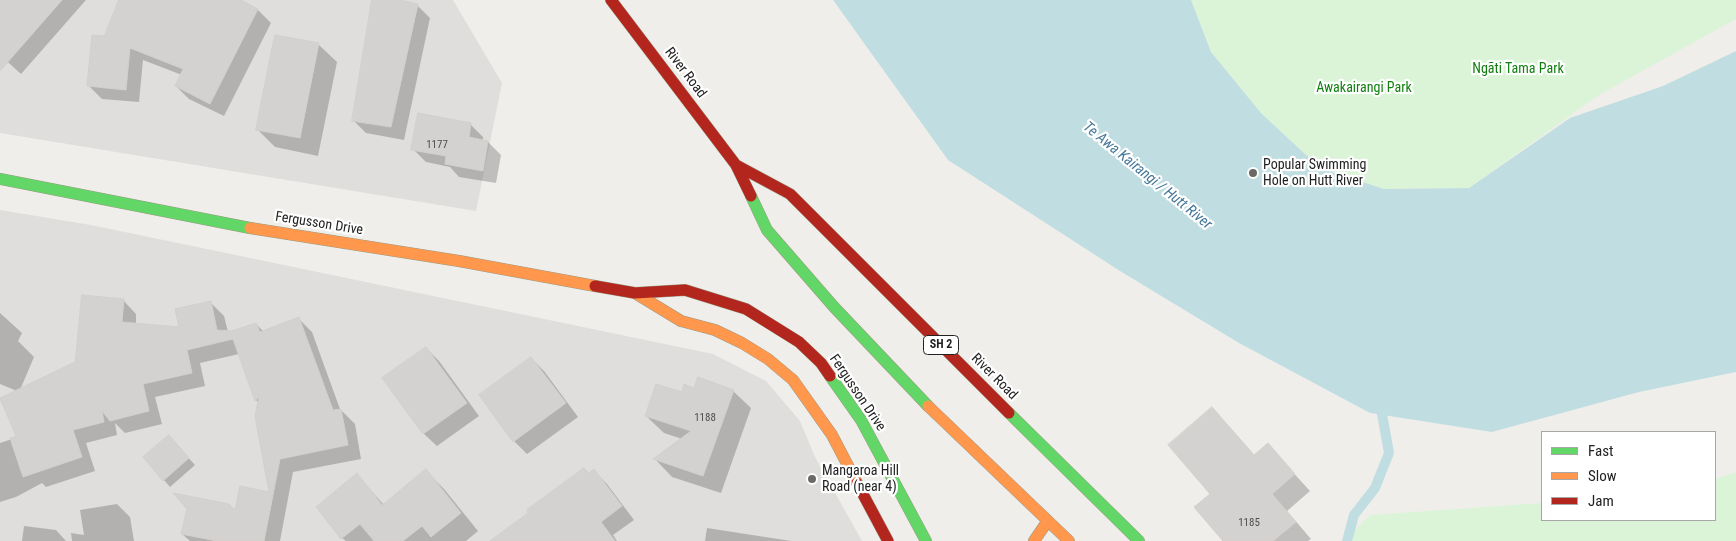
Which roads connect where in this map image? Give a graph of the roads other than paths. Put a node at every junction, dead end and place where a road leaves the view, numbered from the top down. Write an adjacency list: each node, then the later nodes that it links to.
1 (611, 0): 2 (main road, River Road / SH 2)
2 (736, 165): 5 (main road, River Road / SH 2); 6 (main road, River Road / SH 2)
3 (0, 179): 4 (main road, Fergusson Drive)
4 (635, 293): 7 (main road, Fergusson Drive); 8 (main road, Fergusson Drive)
5 (1047, 522): 9 (main road); 10 (main road, River Road / SH 2)
6 (1137, 540)
7 (888, 541)
8 (926, 541)
9 (1034, 541)
10 (1070, 541)

